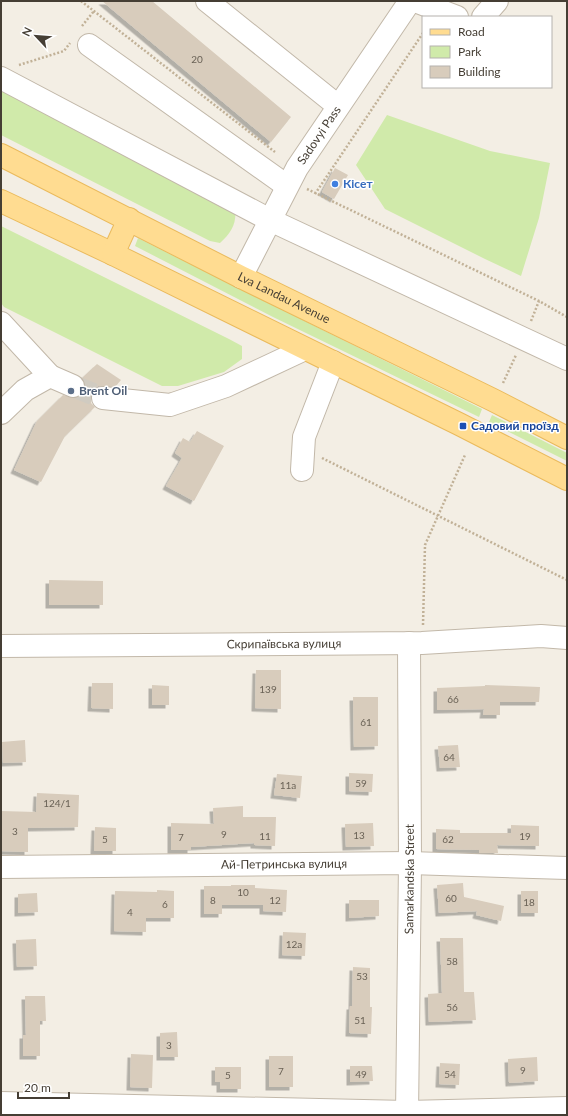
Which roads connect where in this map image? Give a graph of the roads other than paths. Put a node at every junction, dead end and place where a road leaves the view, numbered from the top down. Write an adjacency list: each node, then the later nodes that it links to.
1 (410, 1): 9 (street, Sadovyi Pass)
2 (415, 1): 5 (street)
3 (497, 1): 6 (street)
4 (213, 3): 9 (street)
5 (454, 16)
6 (484, 16)
7 (81, 38): 11 (street)
8 (8, 72): 14 (street)
9 (338, 106): 11 (street, Sadovyi Pass)
10 (1, 155): 13 (main road, Lva Landau Avenue)
11 (291, 178): 14 (street, Sadovyi Pass)
12 (1, 201): 15 (main road)
13 (129, 219): 15 (main road); 16 (main road, Lva Landau Avenue)
14 (270, 220): 16 (street, Sadovyi Pass); 19 (street)
15 (113, 254): 18 (main road)
16 (241, 277): 25 (main road, Lva Landau Avenue)
17 (1, 323): 21 (street)
18 (305, 349): 20 (main road); 23 (street)
19 (567, 359)
20 (333, 362): 26 (street); 27 (main road)
21 (50, 376): 22 (street); 24 (street)
22 (73, 386)
23 (103, 398)
24 (1, 413)
25 (567, 438)
26 (302, 470)
27 (567, 479)
28 (567, 638): 29 (street, Скрипаївська вулиця)
29 (416, 643): 30 (street, Скрипаївська вулиця); 31 (street, Samarkandska Street)
30 (1, 646)
31 (410, 863): 32 (street, Ай-Петринська вулиця); 33 (street, Ай-Петринська вулиця); 36 (street, Samarkandska Street)
32 (1, 867)
33 (567, 868)
34 (1, 1102): 36 (street)
35 (567, 1108): 36 (street)
36 (407, 1114)

